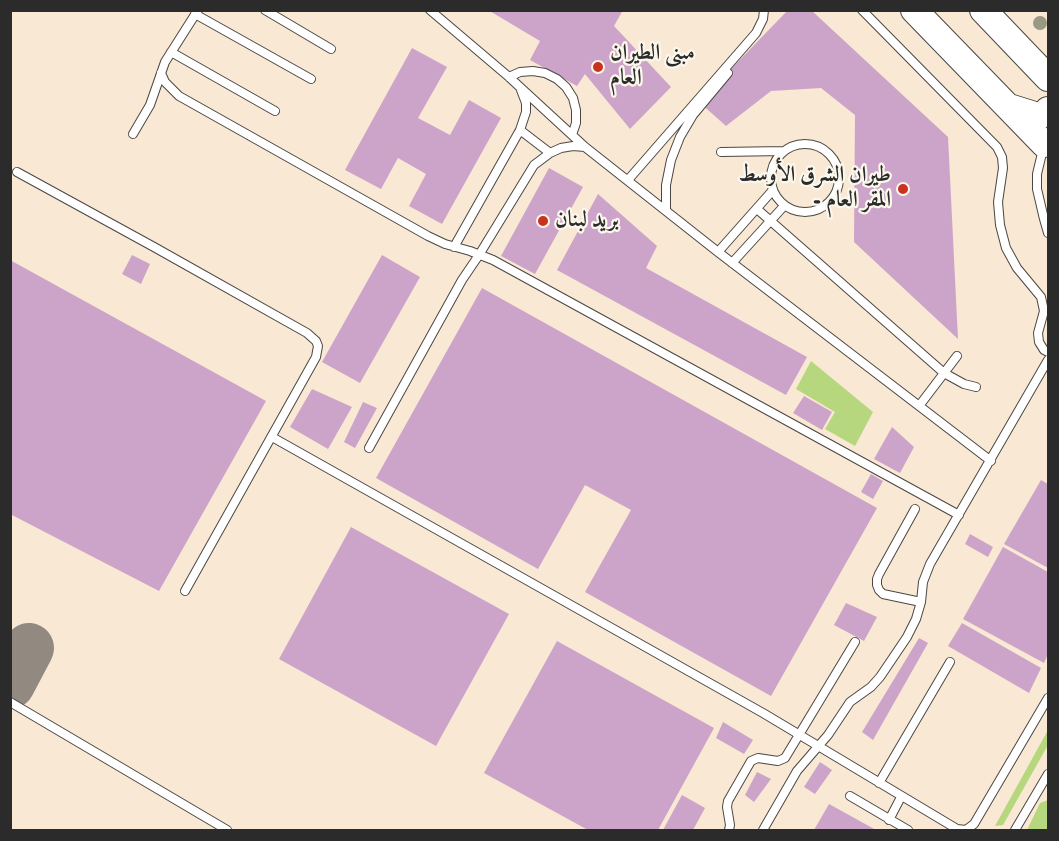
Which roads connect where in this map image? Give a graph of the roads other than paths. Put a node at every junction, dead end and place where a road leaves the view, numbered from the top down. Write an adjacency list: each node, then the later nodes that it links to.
1 (265, 10): 9 (lane)
2 (430, 10): 12 (lane)
3 (764, 10): 8 (lane)
4 (861, 10): 39 (lane)
5 (914, 10): 16 (highway)
6 (982, 10): 14 (highway)
7 (196, 12): 10 (lane); 13 (lane)
8 (747, 44): 28 (lane); 32 (lane)
9 (331, 49)
10 (171, 52): 11 (lane); 18 (lane)
11 (161, 73): 20 (lane); 35 (lane)
12 (508, 77): 15 (lane); 21 (lane)
13 (311, 79)
14 (1046, 79)
15 (519, 87): 19 (lane); 21 (lane)
16 (1009, 107): 17 (highway); 22 (highway)
17 (1048, 110)
18 (275, 111)
19 (520, 130): 26 (lane); 35 (lane)
20 (133, 135)
21 (572, 135): 23 (lane)
22 (1046, 140): 34 (lane)
23 (585, 147): 26 (lane); 28 (lane)
24 (784, 151): 25 (lane); 29 (lane); 30 (lane)
25 (721, 152)
26 (550, 153): 37 (lane)
27 (17, 172): 45 (lane)
28 (627, 180): 32 (lane)
29 (773, 190): 30 (lane); 31 (lane)
30 (784, 206): 33 (lane)
31 (757, 209): 33 (lane); 36 (lane)
32 (666, 210): 36 (lane)
33 (771, 221): 38 (lane); 42 (lane)
34 (1048, 233)
35 (454, 247): 37 (lane)
36 (718, 252): 38 (lane)
37 (479, 255): 46 (lane); 49 (lane)
38 (732, 263): 44 (lane)
39 (1048, 352)
40 (957, 356): 42 (lane)
41 (1048, 360): 47 (lane)
42 (944, 374): 43 (lane); 44 (lane)
43 (976, 387)
44 (919, 406): 47 (lane)
45 (272, 437): 50 (lane); 56 (lane)
46 (369, 448)
47 (991, 461): 49 (lane)
48 (915, 509): 51 (lane)
49 (959, 515): 51 (lane)
50 (185, 591)
51 (921, 602): 57 (lane)
52 (855, 642): 56 (lane)
53 (950, 662): 59 (lane)
54 (1048, 698): 61 (lane)
55 (10, 702): 63 (lane)
56 (800, 735): 57 (lane); 64 (lane)
57 (818, 746): 59 (lane); 65 (lane)
58 (1048, 774): 67 (lane)
59 (879, 783): 61 (lane)
60 (850, 796): 62 (lane)
61 (901, 796): 62 (lane)
62 (889, 819): 66 (lane)
63 (227, 831)
64 (729, 831)
65 (763, 831)
66 (908, 831)
67 (1015, 831)

